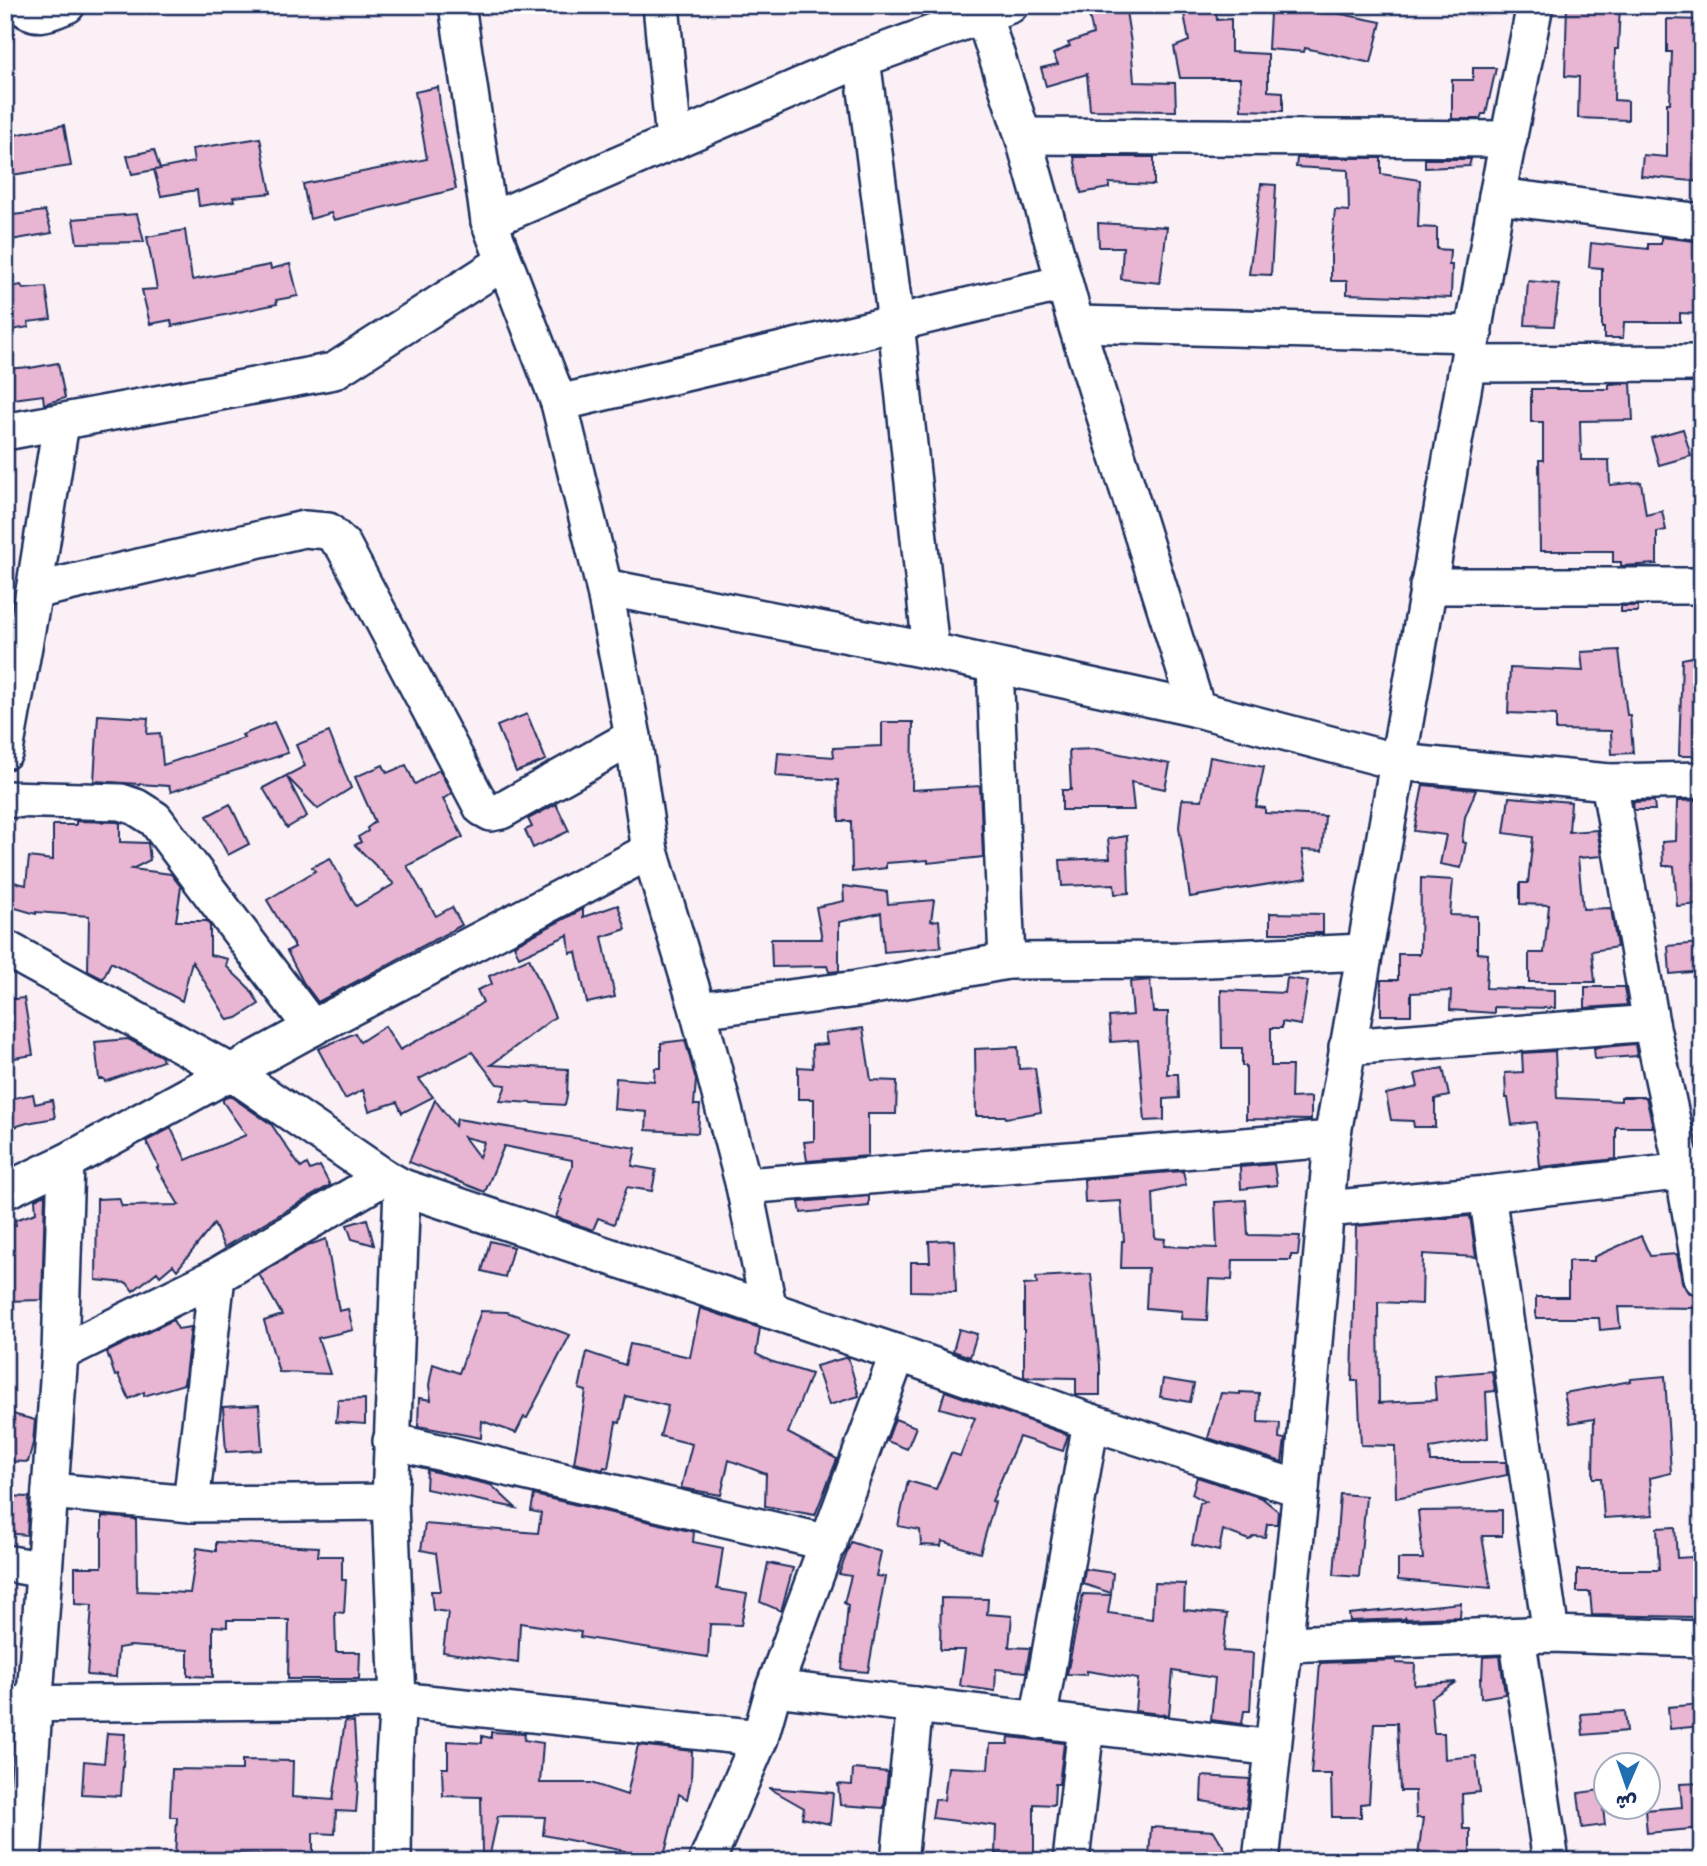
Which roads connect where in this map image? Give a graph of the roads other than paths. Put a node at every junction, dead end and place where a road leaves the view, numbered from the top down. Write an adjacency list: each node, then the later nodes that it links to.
1 (21, 5): 2 (street)
2 (67, 5)
3 (457, 5): 12 (street)
4 (661, 5): 10 (street)
5 (1535, 5): 9 (street)
6 (991, 8): 7 (street); 8 (street)
7 (862, 59): 10 (street); 16 (street)
8 (1023, 136): 9 (street); 15 (street)
9 (1509, 139): 11 (street)
10 (674, 141): 12 (street)
11 (1497, 196): 13 (street); 18 (street)
12 (489, 221): 14 (street)
13 (1702, 222)
14 (504, 262): 20 (street); 21 (street)
15 (1064, 283): 16 (street); 17 (street)
16 (896, 323): 20 (street); 27 (street)
17 (1076, 324): 18 (street); 29 (street)
18 (1472, 349): 19 (street); 23 (street)
19 (1702, 363)
20 (559, 403): 25 (street)
21 (61, 423): 22 (street); 26 (street)
22 (5, 432)
23 (1427, 586): 24 (street); 32 (street)
24 (1702, 586)
25 (604, 587): 27 (street); 30 (street)
26 (34, 591): 30 (street); 31 (street)
27 (930, 652): 28 (street)
28 (995, 666): 29 (street); 39 (street)
29 (1197, 709): 32 (street)
30 (633, 737): 36 (street)
31 (5, 751)
32 (1398, 762): 34 (street); 38 (street)
33 (1702, 780): 34 (street)
34 (1609, 782): 41 (street)
35 (5, 799): 42 (street)
36 (650, 851): 40 (street); 42 (street)
37 (5, 948): 44 (street)
38 (1364, 952): 39 (street); 43 (street)
39 (1007, 961): 40 (street)
40 (698, 1010): 49 (street)
41 (1651, 1023): 43 (street); 47 (street)
42 (312, 1028): 44 (street)
43 (1347, 1047): 45 (street)
44 (231, 1072): 46 (street); 48 (street)
45 (1332, 1139): 49 (street); 52 (street)
46 (66, 1161): 50 (street); 56 (street)
47 (1692, 1170): 51 (street); 54 (street)
48 (393, 1182): 53 (street); 55 (street); 59 (street)
49 (744, 1186): 55 (street)
50 (5, 1191)
51 (1487, 1194): 52 (street); 67 (street)
52 (1325, 1209): 60 (street)
53 (217, 1276): 56 (street); 63 (street)
54 (1702, 1278)
55 (769, 1310): 57 (street)
56 (60, 1353): 61 (street)
57 (898, 1353): 58 (street); 64 (street)
58 (1091, 1422): 60 (street); 75 (street)
59 (391, 1441): 62 (street); 64 (street)
60 (1301, 1489): 70 (street)
61 (50, 1491): 63 (street); 66 (street)
62 (390, 1502): 63 (street); 72 (street)
63 (191, 1504)
64 (829, 1543): 71 (street)
65 (5, 1563): 66 (street)
66 (44, 1570): 73 (street)
67 (1552, 1634): 68 (street); 69 (street)
68 (1517, 1636): 70 (street); 85 (street)
69 (1702, 1639)
70 (1285, 1644): 78 (street)
71 (774, 1688): 74 (street); 77 (street)
72 (398, 1700): 73 (street); 77 (street); 80 (street)
73 (20, 1704): 79 (street)
74 (915, 1705): 75 (street); 82 (street)
75 (1038, 1721): 76 (street)
76 (1086, 1726): 78 (street); 83 (street)
77 (760, 1738): 81 (street)
78 (1273, 1748): 84 (street)
79 (23, 1861)
80 (393, 1861)
81 (707, 1861)
82 (899, 1861)
83 (1071, 1861)
84 (1261, 1861)
85 (1552, 1861)

